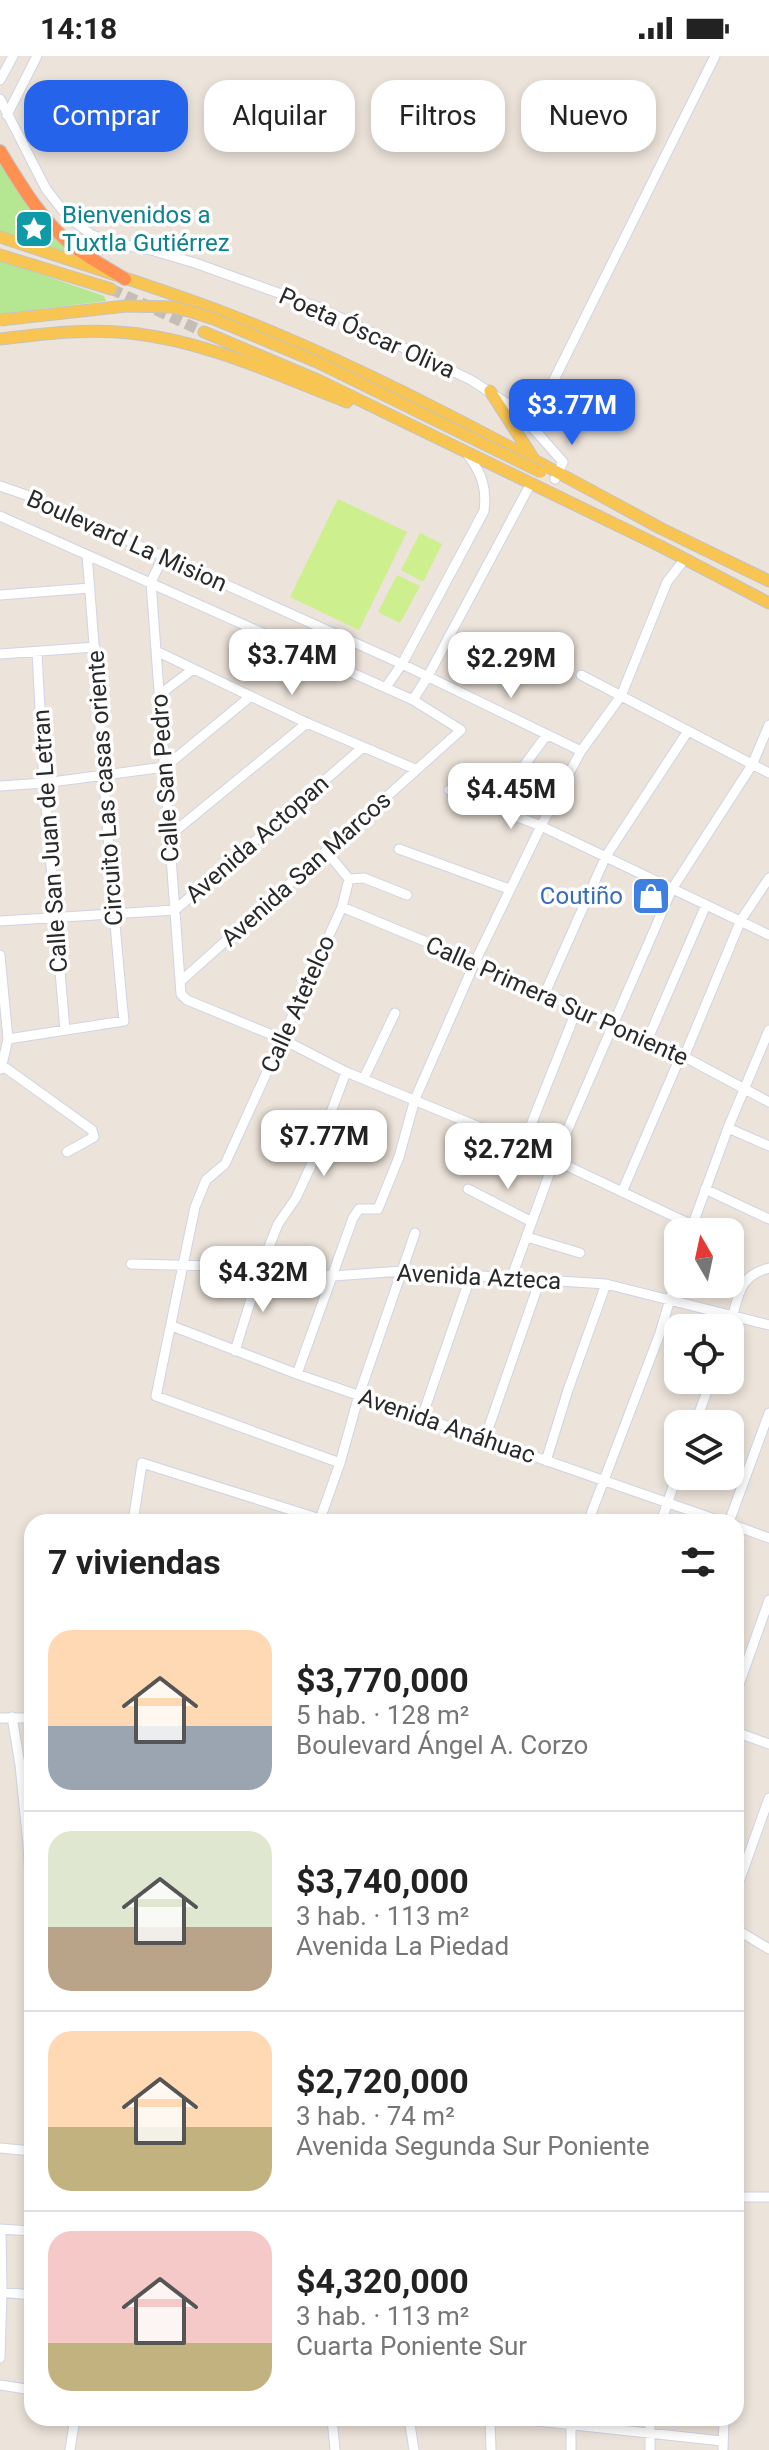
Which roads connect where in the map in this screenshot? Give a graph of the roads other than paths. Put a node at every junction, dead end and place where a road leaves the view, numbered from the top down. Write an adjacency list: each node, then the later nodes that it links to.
1 (13, 56): 4 (street)
2 (37, 56): 6 (street)
3 (715, 56): 17 (street)
4 (0, 80)
5 (0, 99): 6 (street, Poeta Óscar Oliva)
6 (7, 115): 15 (street, Poeta Óscar Oliva)
7 (0, 151): 10 (highway)
8 (0, 237): 10 (main road)
9 (0, 255): 11 (main road)
10 (125, 279): 19 (main road)
11 (111, 289)
12 (0, 320): 19 (main road, bridge)
13 (204, 332): 16 (main road)
14 (0, 339): 16 (main road)
15 (490, 391): 17 (street, Poeta Óscar Oliva); 19 (main road)
16 (408, 425): 18 (main road)
17 (531, 426): 20 (street, Poeta Óscar Oliva)
18 (468, 455): 21 (main road); 36 (street)
19 (538, 467): 20 (main road)
20 (556, 476): 27 (main road)
21 (530, 485): 26 (main road); 39 (street)
22 (0, 486): 25 (street, Boulevard La Mision)
23 (0, 516): 24 (street, Boulevard La Mision)
24 (87, 555): 28 (street, Boulevard La Mision); 29 (street, Circuito Las casas oriente)
25 (163, 557): 28 (street, Calle San Pedro); 36 (street, Boulevard La Mision)
26 (684, 560): 31 (main road); 43 (street)
27 (769, 581)
28 (151, 582): 33 (street, Calle San Pedro); 40 (street, Boulevard La Mision)
29 (90, 588): 30 (street); 32 (street, Circuito Las casas oriente)
30 (0, 595)
31 (769, 603)
32 (95, 647): 34 (street); 55 (street, Circuito Las casas oriente)
33 (156, 651): 37 (street); 41 (street, Calle San Pedro)
34 (37, 652): 35 (street); 56 (street, Calle San Juan de Letran)
35 (0, 654)
36 (402, 664): 39 (street, Boulevard La Mision); 40 (street)
37 (192, 670): 41 (street); 42 (street)
38 (581, 675): 43 (street)
39 (428, 676): 44 (street); 48 (street, Boulevard La Mision)
40 (386, 687): 44 (street, Boulevard La Mision)
41 (159, 695): 52 (street, Calle San Pedro)
42 (251, 696): 45 (street); 52 (street)
43 (621, 696): 47 (street); 50 (street)
44 (413, 700): 53 (street, Avenida San Marcos)
45 (307, 723): 49 (street); 61 (street)
46 (769, 725): 51 (street)
47 (688, 731): 51 (street); 64 (street)
48 (546, 736): 50 (street, Boulevard La Mision); 59 (street)
49 (362, 748): 53 (street); 72 (street, Avenida Actopan)
50 (581, 751): 60 (street)
51 (752, 765): 54 (street); 68 (street)
52 (165, 767): 55 (street); 61 (street, Calle San Pedro)
53 (415, 769): 63 (street, Avenida San Marcos)
54 (769, 773)
55 (105, 775): 56 (street); 73 (street, Circuito Las casas oriente)
56 (44, 783): 57 (street); 74 (street, Calle San Juan de Letran)
57 (0, 786)
58 (449, 790): 59 (street)
59 (494, 806): 60 (street)
60 (541, 826): 64 (street); 67 (street)
61 (169, 836): 72 (street, Calle San Pedro)
62 (399, 849): 67 (street)
63 (326, 851): 66 (street); 80 (street, Avenida San Marcos)
64 (606, 856): 68 (street); 81 (street)
65 (769, 878): 75 (street)
66 (349, 879): 69 (street); 71 (street, Calle Atetelco)
67 (509, 889): 79 (street)
68 (672, 889): 70 (street); 84 (street)
69 (407, 895)
70 (706, 905): 75 (street); 89 (street)
71 (342, 907): 79 (street, Calle Primera Sur Poniente); 88 (street, Calle Atetelco)
72 (175, 910): 73 (street, Avenida Actopan); 80 (street, Calle San Pedro)
73 (112, 913): 74 (street, Avenida Actopan); 85 (street, Circuito Las casas oriente)
74 (57, 916): 76 (street, Avenida Actopan); 85 (street, Calle San Juan de Letran)
75 (741, 920): 77 (street); 90 (street)
76 (0, 921)
77 (769, 935)
78 (0, 955): 87 (street)
79 (475, 962): 81 (street, Calle Primera Sur Poniente); 95 (street)
80 (181, 981): 88 (street, Calle San Pedro)
81 (545, 993): 82 (street, Calle Primera Sur Poniente)
82 (577, 1009): 84 (street, Calle Primera Sur Poniente); 98 (street)
83 (395, 1013): 93 (street)
84 (615, 1026): 89 (street, Calle Primera Sur Poniente); 101 (street)
85 (65, 1030): 87 (street)
86 (769, 1030): 94 (street)
87 (8, 1039): 91 (street)
88 (282, 1039): 92 (street); 113 (street, Calle Atetelco)
89 (647, 1041): 90 (street, Calle Primera Sur Poniente)
90 (683, 1056): 94 (street, Calle Primera Sur Poniente); 104 (street)
91 (2, 1068): 100 (street)
92 (346, 1072): 93 (street); 114 (street)
93 (364, 1078): 95 (street)
94 (745, 1088): 96 (street, Calle Primera Sur Poniente); 97 (street)
95 (415, 1099): 98 (street); 118 (street)
96 (769, 1102)
97 (728, 1128): 99 (street); 103 (street)
98 (523, 1145): 101 (street)
99 (769, 1146)
100 (67, 1152)
101 (554, 1161): 104 (street); 108 (street)
102 (468, 1189): 108 (street)
103 (705, 1189): 106 (street); 107 (street)
104 (622, 1192): 105 (street)
105 (672, 1218)
106 (695, 1218)
107 (769, 1219)
108 (532, 1222): 110 (street)
109 (415, 1233): 116 (street)
110 (527, 1237): 111 (street); 119 (street)
111 (580, 1253)
112 (131, 1264): 113 (street, Avenida Azteca)
113 (185, 1264): 114 (street, Avenida Azteca); 127 (street, Calle Atetelco)
114 (261, 1267): 118 (street, Avenida Azteca); 128 (street)
115 (769, 1268): 124 (street)
116 (402, 1271): 117 (street, Avenida Azteca); 118 (street, Avenida Azteca); 130 (street)
117 (471, 1275): 119 (street, Avenida Azteca); 132 (street)
118 (333, 1276): 129 (street)
119 (511, 1279): 120 (street, Avenida Azteca)
120 (540, 1280): 121 (street, Avenida Azteca); 133 (street)
121 (606, 1284): 122 (street, Avenida Azteca); 134 (street)
122 (670, 1299): 123 (street, Avenida Azteca); 136 (street)
123 (722, 1314)
124 (734, 1314)
125 (744, 1319): 126 (street, Avenida Azteca)
126 (769, 1325)
127 (172, 1326): 128 (street, Avenida Anáhuac); 135 (street, Calle Atetelco)
128 (235, 1351): 129 (street, Avenida Anáhuac)
129 (297, 1374): 130 (street, Avenida Anáhuac)
130 (359, 1395): 132 (street, Avenida Anáhuac); 135 (street)
131 (769, 1413): 145 (street)
132 (422, 1417): 133 (street, Avenida Anáhuac)
133 (485, 1438): 134 (street, Avenida Anáhuac)
134 (546, 1461): 136 (street, Avenida Anáhuac)
135 (340, 1463): 141 (street)
136 (604, 1481): 138 (street, Avenida Anáhuac); 142 (street)
137 (672, 1490): 138 (street)
138 (667, 1503): 143 (street); 144 (street, Avenida Anáhuac)
139 (134, 1514): 140 (street)
140 (301, 1514)
141 (322, 1514)
142 (591, 1514)
143 (664, 1514)
144 (701, 1514)
145 (729, 1514)
146 (744, 1529): 147 (street)
147 (769, 1538)
148 (769, 1600): 149 (street)
149 (744, 1670)
150 (12, 1717): 151 (street); 152 (street); 155 (street)
151 (0, 1718)
152 (24, 1718)
153 (744, 1735): 154 (street)
154 (769, 1744)
155 (20, 1765): 156 (street); 157 (street)
156 (24, 1765)
157 (24, 1797)
158 (769, 1798): 159 (street)
159 (744, 1868)
160 (744, 1934): 161 (street)
161 (769, 1949)
162 (0, 2148): 163 (street)
163 (24, 2150)
164 (744, 2197): 165 (street)
165 (769, 2197)
166 (1, 2229): 167 (street); 168 (street)
167 (24, 2230)
168 (1, 2292): 169 (street); 170 (street)
169 (24, 2294)
170 (0, 2358)
171 (0, 2385): 172 (street)
172 (24, 2389)
173 (74, 2426): 183 (street)
174 (333, 2426): 184 (street)
175 (410, 2426): 185 (street)
176 (490, 2426): 186 (street)
177 (571, 2426): 187 (street)
178 (604, 2426): 181 (street)
179 (650, 2426): 181 (street)
180 (723, 2426): 182 (street)
181 (650, 2433): 182 (street); 188 (street)
182 (722, 2446)
183 (70, 2450)
184 (335, 2450)
185 (414, 2450)
186 (491, 2450)
187 (571, 2450)
188 (650, 2450)

